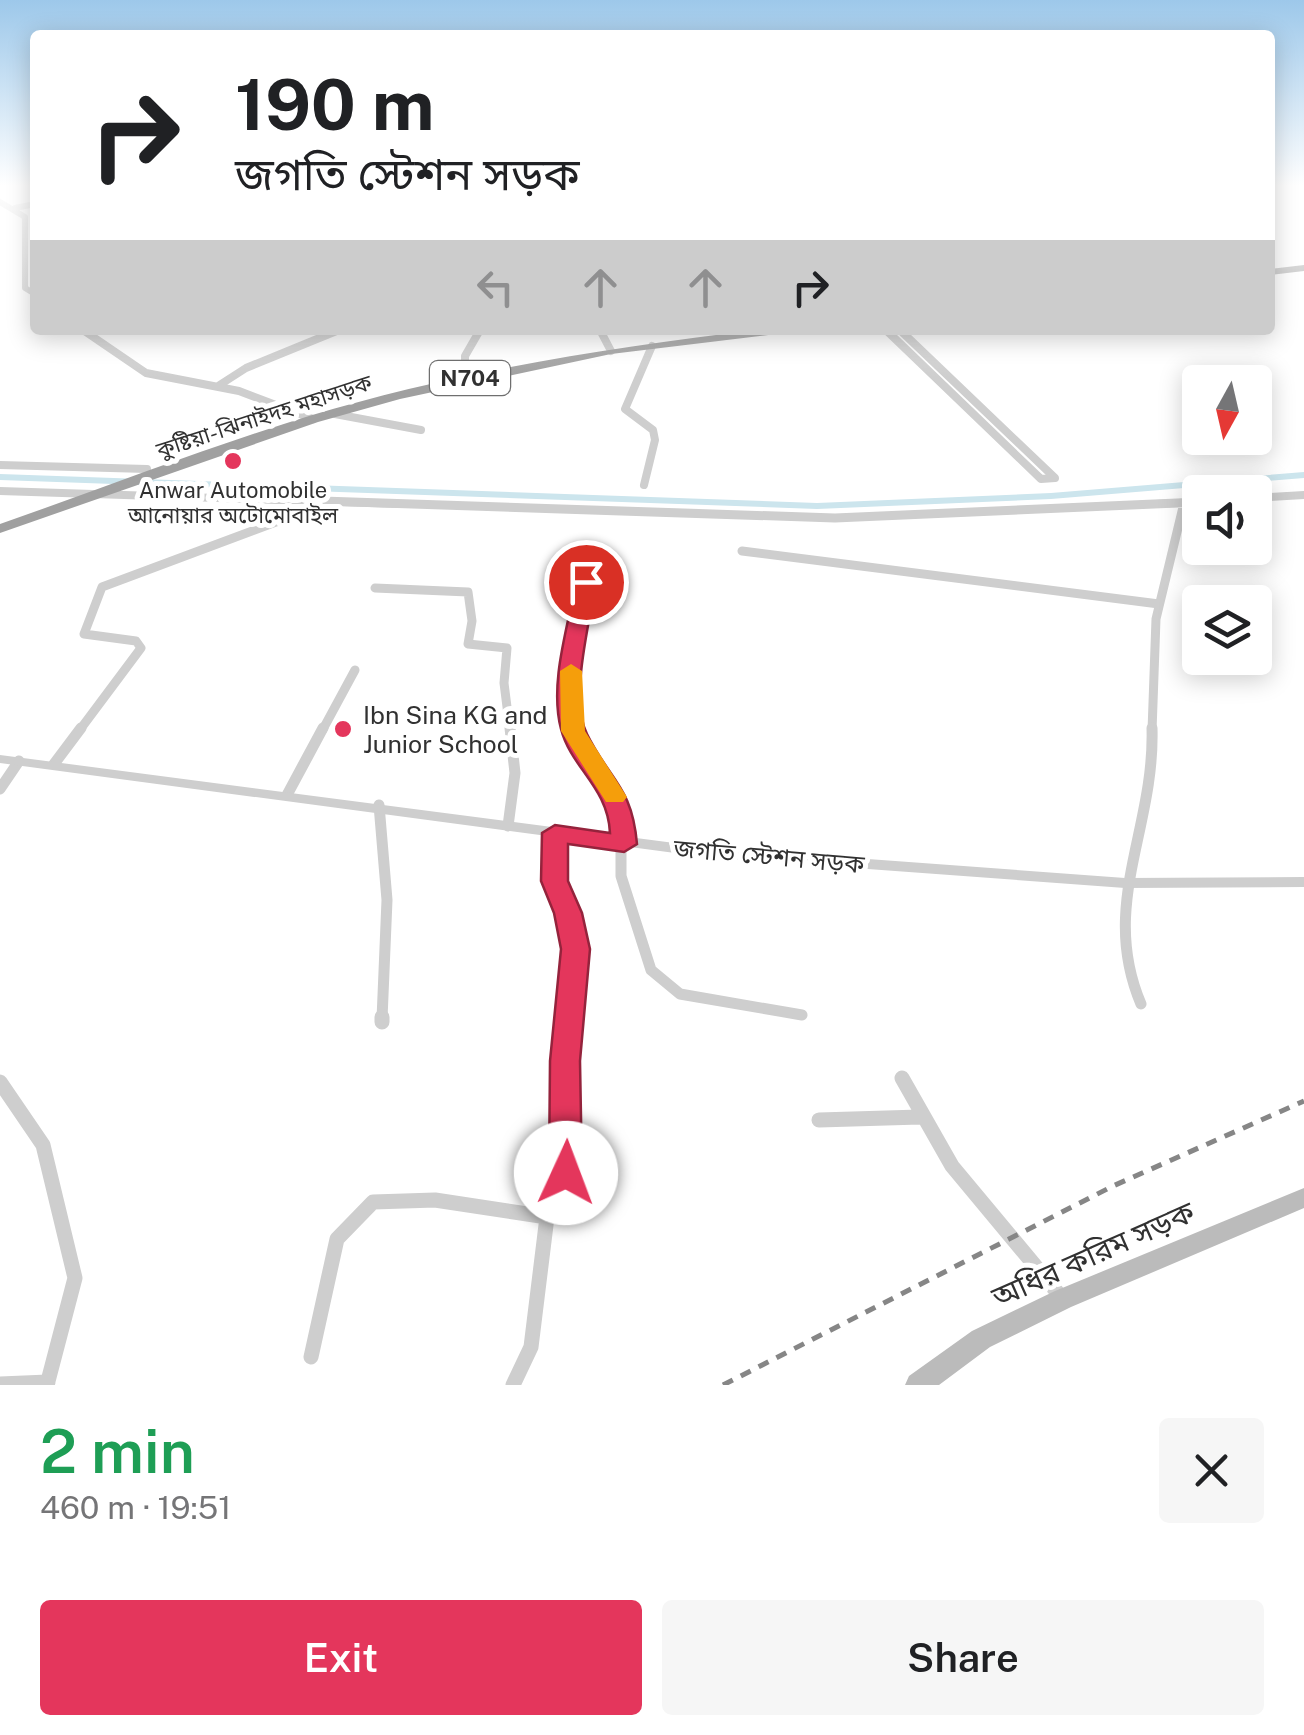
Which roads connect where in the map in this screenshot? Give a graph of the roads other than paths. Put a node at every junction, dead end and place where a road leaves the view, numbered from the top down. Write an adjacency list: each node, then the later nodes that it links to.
1 (30, 249): 4 (street)
2 (1304, 271): 3 (highway)
3 (1275, 274)
4 (30, 291)
5 (90, 335): 16 (street)
6 (327, 335): 16 (street)
7 (477, 335): 15 (street)
8 (603, 335): 14 (street)
9 (710, 335): 14 (highway, কুষ্টিয়া-ঝিনাইদহ মহাসড়ক / N704)
10 (743, 335): 13 (highway, কুষ্টিয়া-ঝিনাইদহ মহাসড়ক / N704)
11 (891, 335): 12 (street)
12 (905, 335)
13 (652, 346): 14 (highway, কুষ্টিয়া-ঝিনাইদহ মহাসড়ক / N704); 22 (street)
14 (610, 349): 15 (highway, কুষ্টিয়া-ঝিনাইদহ মহাসড়ক / N704)
15 (465, 377): 17 (highway, কুষ্টিয়া-ঝিনাইদহ মহাসড়ক / N704); 18 (highway, কুষ্টিয়া-ঝিনাইদহ মহাসড়ক / N704)
16 (218, 386): 18 (street)
17 (335, 414): 18 (highway, কুষ্টিয়া-ঝিনাইদহ মহাসড়ক / N704); 19 (street)
18 (309, 417): 21 (highway, কুষ্টিয়া-ঝিনাইদহ মহাসড়ক / N704); 24 (highway, কুষ্টিয়া-ঝিনাইদহ মহাসড়ক / N704)
19 (421, 430)
20 (0, 465): 21 (street)
21 (145, 470): 24 (highway, কুষ্টিয়া-ঝিনাইদহ মহাসড়ক / N704)
22 (644, 485)
23 (0, 491): 24 (street)
24 (88, 493): 27 (street); 30 (highway, কুষ্টিয়া-ঝিনাইদহ মহাসড়ক / N704); 31 (highway, কুষ্টিয়া-ঝিনাইদহ মহাসড়ক / N704)
25 (1304, 495): 26 (street)
26 (1272, 497)
27 (308, 502): 28 (street); 39 (street)
28 (1182, 503)
29 (1182, 511): 35 (street)
30 (0, 521)
31 (0, 529)
32 (742, 551): 35 (street)
33 (586, 582): 45 (street)
34 (376, 588): 43 (street)
35 (1159, 604): 47 (street)
36 (355, 670): 41 (street)
37 (0, 758): 38 (street, জগতি স্টেশন সড়ক)
38 (19, 761): 39 (street, জগতি স্টেশন সড়ক); 40 (street)
39 (54, 764): 41 (street, জগতি স্টেশন সড়ক)
40 (0, 789)
41 (288, 795): 42 (street, জগতি স্টেশন সড়ক)
42 (379, 806): 43 (street, জগতি স্টেশন সড়ক); 50 (street)
43 (508, 826): 44 (street, জগতি স্টেশন সড়ক)
44 (555, 833): 45 (street, জগতি স্টেশন সড়ক); 56 (street)
45 (624, 844): 47 (street, জগতি স্টেশন সড়ক); 49 (street)
46 (1304, 882): 47 (street, জগতি স্টেশন সড়ক)
47 (1125, 883): 48 (street)
48 (1141, 1004)
49 (802, 1014)
50 (382, 1022)
51 (902, 1078): 53 (street)
52 (0, 1082): 60 (street)
53 (920, 1117): 54 (street); 57 (street)
54 (819, 1120)
55 (1304, 1198): 57 (main road, অধির করিম সড়ক)
56 (547, 1217): 58 (street); 61 (street)
57 (1062, 1299): 62 (main road, অধির করিম সড়ক)
58 (311, 1358)
59 (0, 1384): 60 (street)
60 (47, 1384)
61 (513, 1385)
62 (918, 1385)

